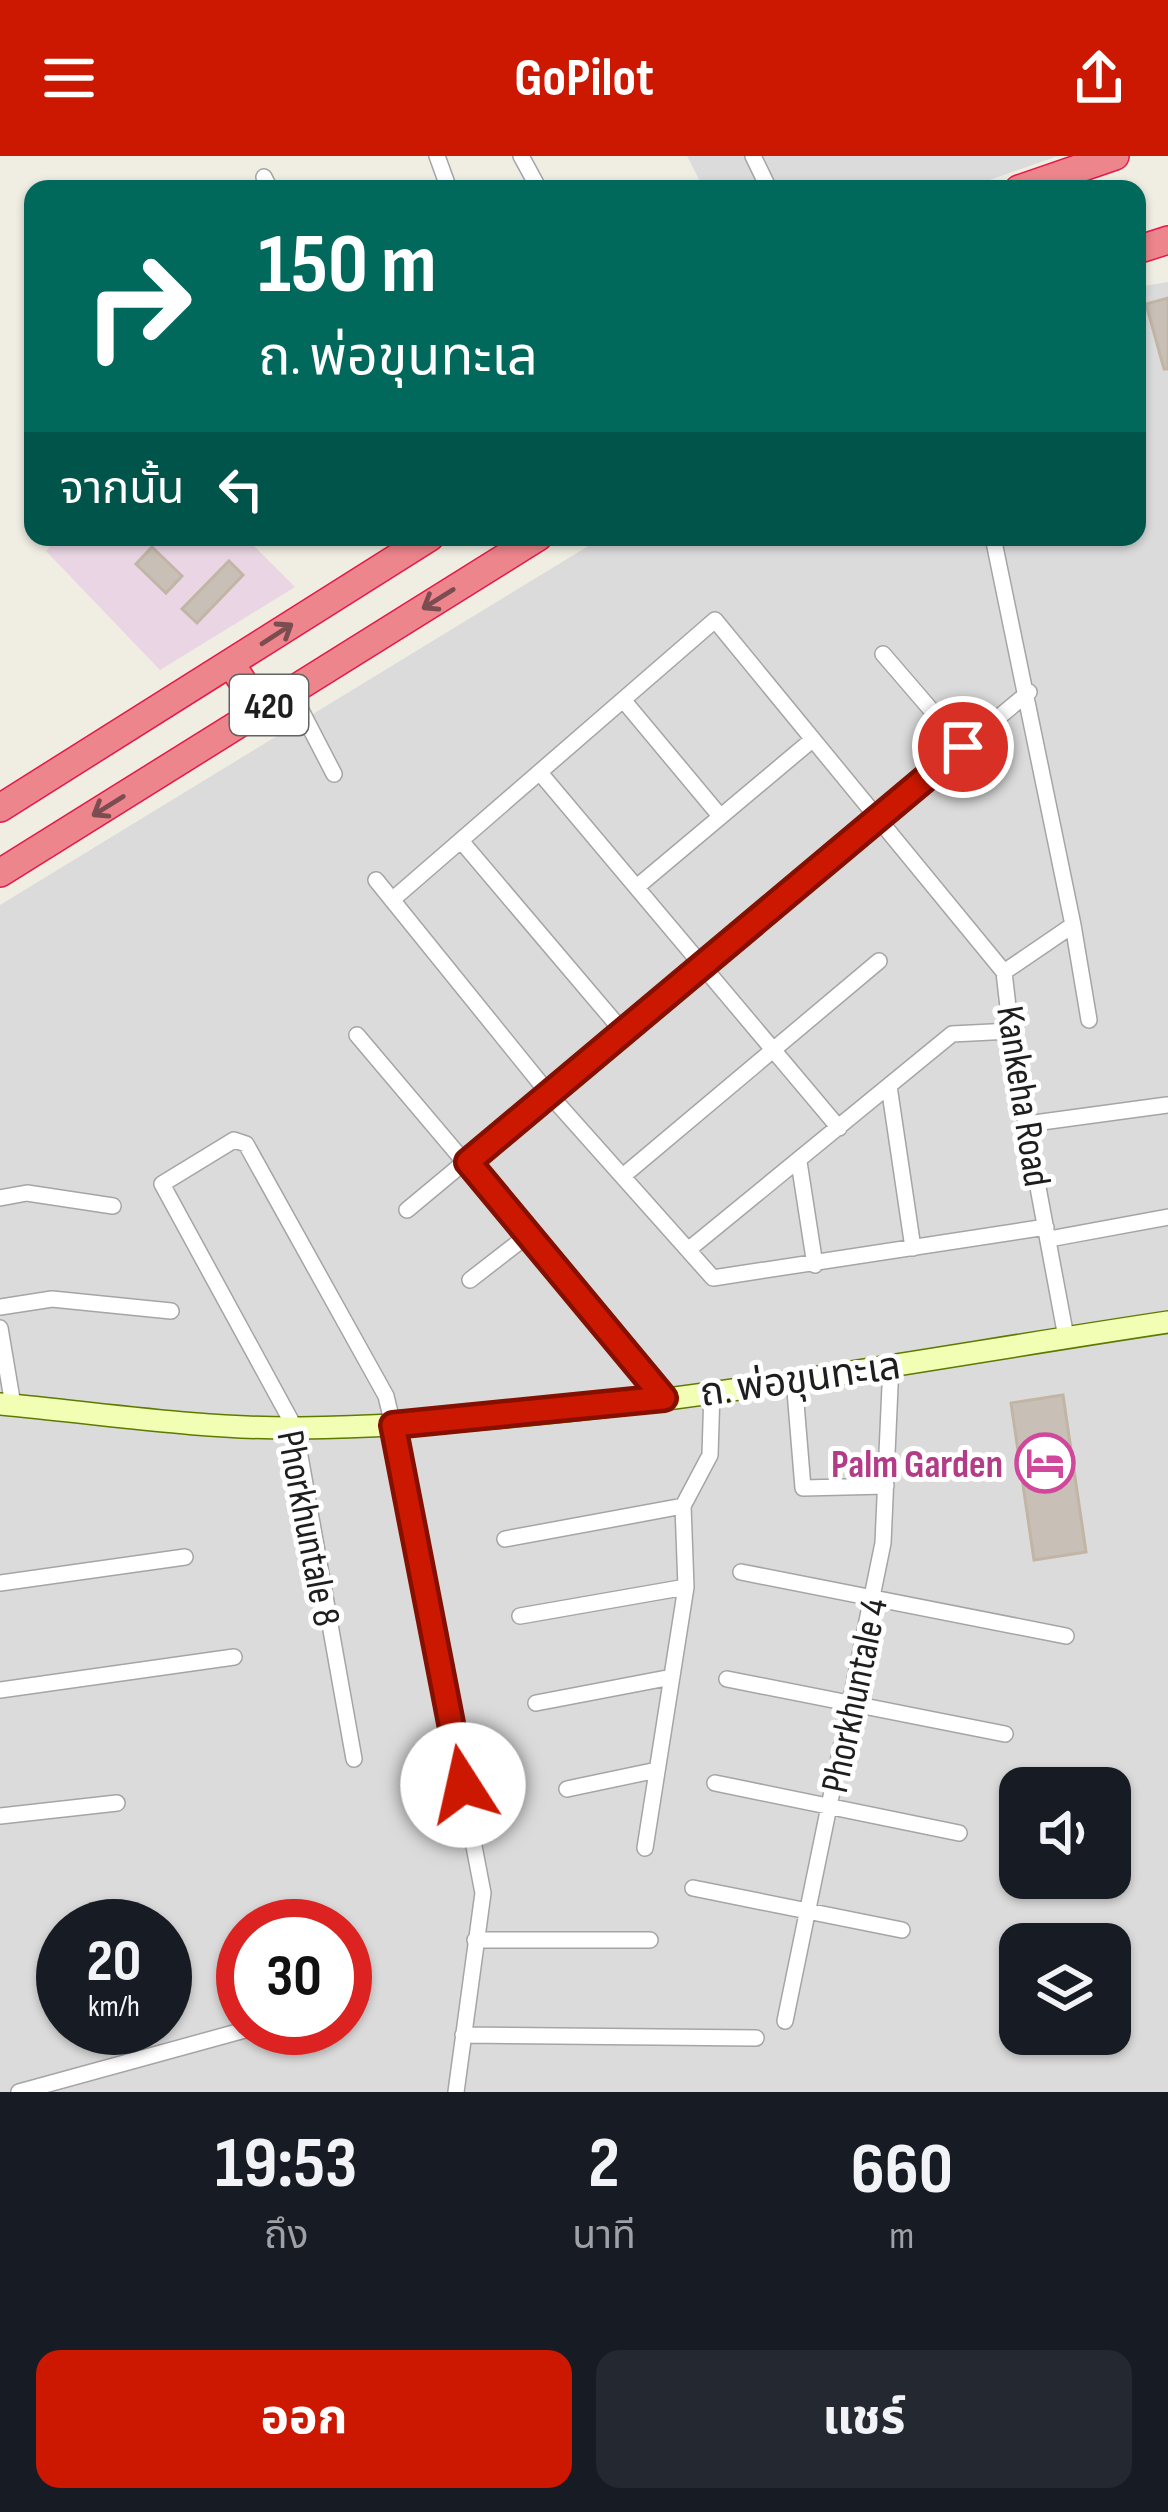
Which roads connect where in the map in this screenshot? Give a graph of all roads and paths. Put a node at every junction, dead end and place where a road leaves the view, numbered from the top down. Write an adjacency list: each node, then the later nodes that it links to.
1 (1115, 156): 2 (highway)
2 (1045, 180)
3 (414, 546): 7 (highway, 420, one-way to 3)
4 (524, 546): 8 (highway, 420, one-way to 8)
5 (995, 546): 9 (street)
6 (883, 654): 13 (street)
7 (231, 664): 11 (highway); 16 (highway, 420)
8 (291, 691): 11 (highway, 420); 14 (street)
9 (1029, 692): 13 (street); 24 (street)
10 (624, 701): 12 (street); 15 (street); 17 (street)
11 (261, 710): 20 (highway, 420, one-way to 20)
12 (812, 740): 17 (street); 18 (street)
13 (963, 747): 18 (street)
14 (334, 774)
15 (541, 774): 19 (street); 22 (street)
16 (0, 808)
17 (720, 816): 22 (street)
18 (878, 818): 26 (street); 27 (street)
19 (462, 842): 23 (street); 30 (street)
20 (0, 873)
21 (376, 880): 23 (street)
22 (638, 886): 26 (street)
23 (392, 900): 34 (street)
24 (1072, 926): 27 (street, Kankeha Road); 28 (street)
25 (879, 961): 32 (street)
26 (704, 965): 30 (street); 32 (street)
27 (1004, 972): 29 (street, Kankeha Road)
28 (1089, 1020)
29 (1011, 1030): 33 (street); 36 (street, Kankeha Road)
30 (624, 1033): 34 (street)
31 (357, 1035): 38 (street)
32 (773, 1049): 37 (street); 40 (street)
33 (889, 1086): 37 (street); 47 (street)
34 (550, 1094): 38 (street); 40 (street)
35 (1167, 1105): 36 (street)
36 (1027, 1124): 45 (street, Kankeha Road)
37 (839, 1128): 39 (street)
38 (468, 1162): 43 (street); 46 (street)
39 (799, 1162): 48 (street); 49 (street)
40 (623, 1176): 48 (street)
41 (0, 1198): 42 (street)
42 (113, 1205)
43 (407, 1210)
44 (1168, 1217): 45 (street)
45 (1047, 1233): 47 (street); 55 (street, Kankeha Road)
46 (528, 1235): 50 (street); 59 (street)
47 (914, 1248): 49 (street)
48 (688, 1250): 49 (street)
49 (815, 1265)
50 (470, 1280)
51 (0, 1307): 52 (street)
52 (171, 1311)
53 (1168, 1322): 55 (street, ถ. พ่อขุนทะเล)
54 (0, 1328): 60 (street)
55 (1066, 1337): 56 (street, ถ. พ่อขุนทะเล)
56 (891, 1364): 57 (street, ถ. พ่อขุนทะเล); 63 (street, Phorkhuntale 4)
57 (794, 1379): 58 (street, ถ. พ่อขุนทะเล); 63 (street)
58 (712, 1391): 59 (street, ถ. พ่อขุนทะเล); 64 (street)
59 (664, 1398): 61 (street, ถ. พ่อขุนทะเล)
60 (6, 1405): 62 (street, ถ. พ่อขุนทะเล)
61 (393, 1425): 62 (street, ถ. พ่อขุนทะเล); 62 (street, Phorkhuntale 8); 92 (street)
62 (295, 1428): 80 (street, Phorkhuntale 8)
63 (886, 1486): 70 (street, Phorkhuntale 4)
64 (682, 1506): 65 (street); 69 (street)
65 (505, 1539)
66 (184, 1557): 68 (street)
67 (741, 1572): 70 (street)
68 (0, 1583)
69 (686, 1587): 71 (street); 74 (street)
70 (874, 1597): 72 (street); 78 (street, Phorkhuntale 4)
71 (520, 1616)
72 (1066, 1636)
73 (234, 1657): 76 (street)
74 (672, 1677): 77 (street); 81 (street)
75 (727, 1679): 78 (street)
76 (0, 1690)
77 (536, 1703)
78 (852, 1703): 79 (street); 85 (street, Phorkhuntale 4)
79 (1005, 1734)
80 (354, 1759)
81 (657, 1770): 83 (street); 88 (street)
82 (716, 1783): 85 (street)
83 (566, 1789)
84 (117, 1803): 86 (street)
85 (830, 1808): 87 (street); 90 (street, Phorkhuntale 4)
86 (0, 1816)
87 (959, 1833)
88 (646, 1848)
89 (693, 1888): 90 (street)
90 (808, 1913): 91 (street); 94 (street, Phorkhuntale 4)
91 (902, 1930)
92 (475, 1940): 93 (street); 95 (street)
93 (650, 1940)
94 (785, 2021)
95 (463, 2036): 97 (street); 99 (street)
96 (216, 2038): 98 (street)
97 (756, 2038)
98 (19, 2092)
99 (456, 2092)

